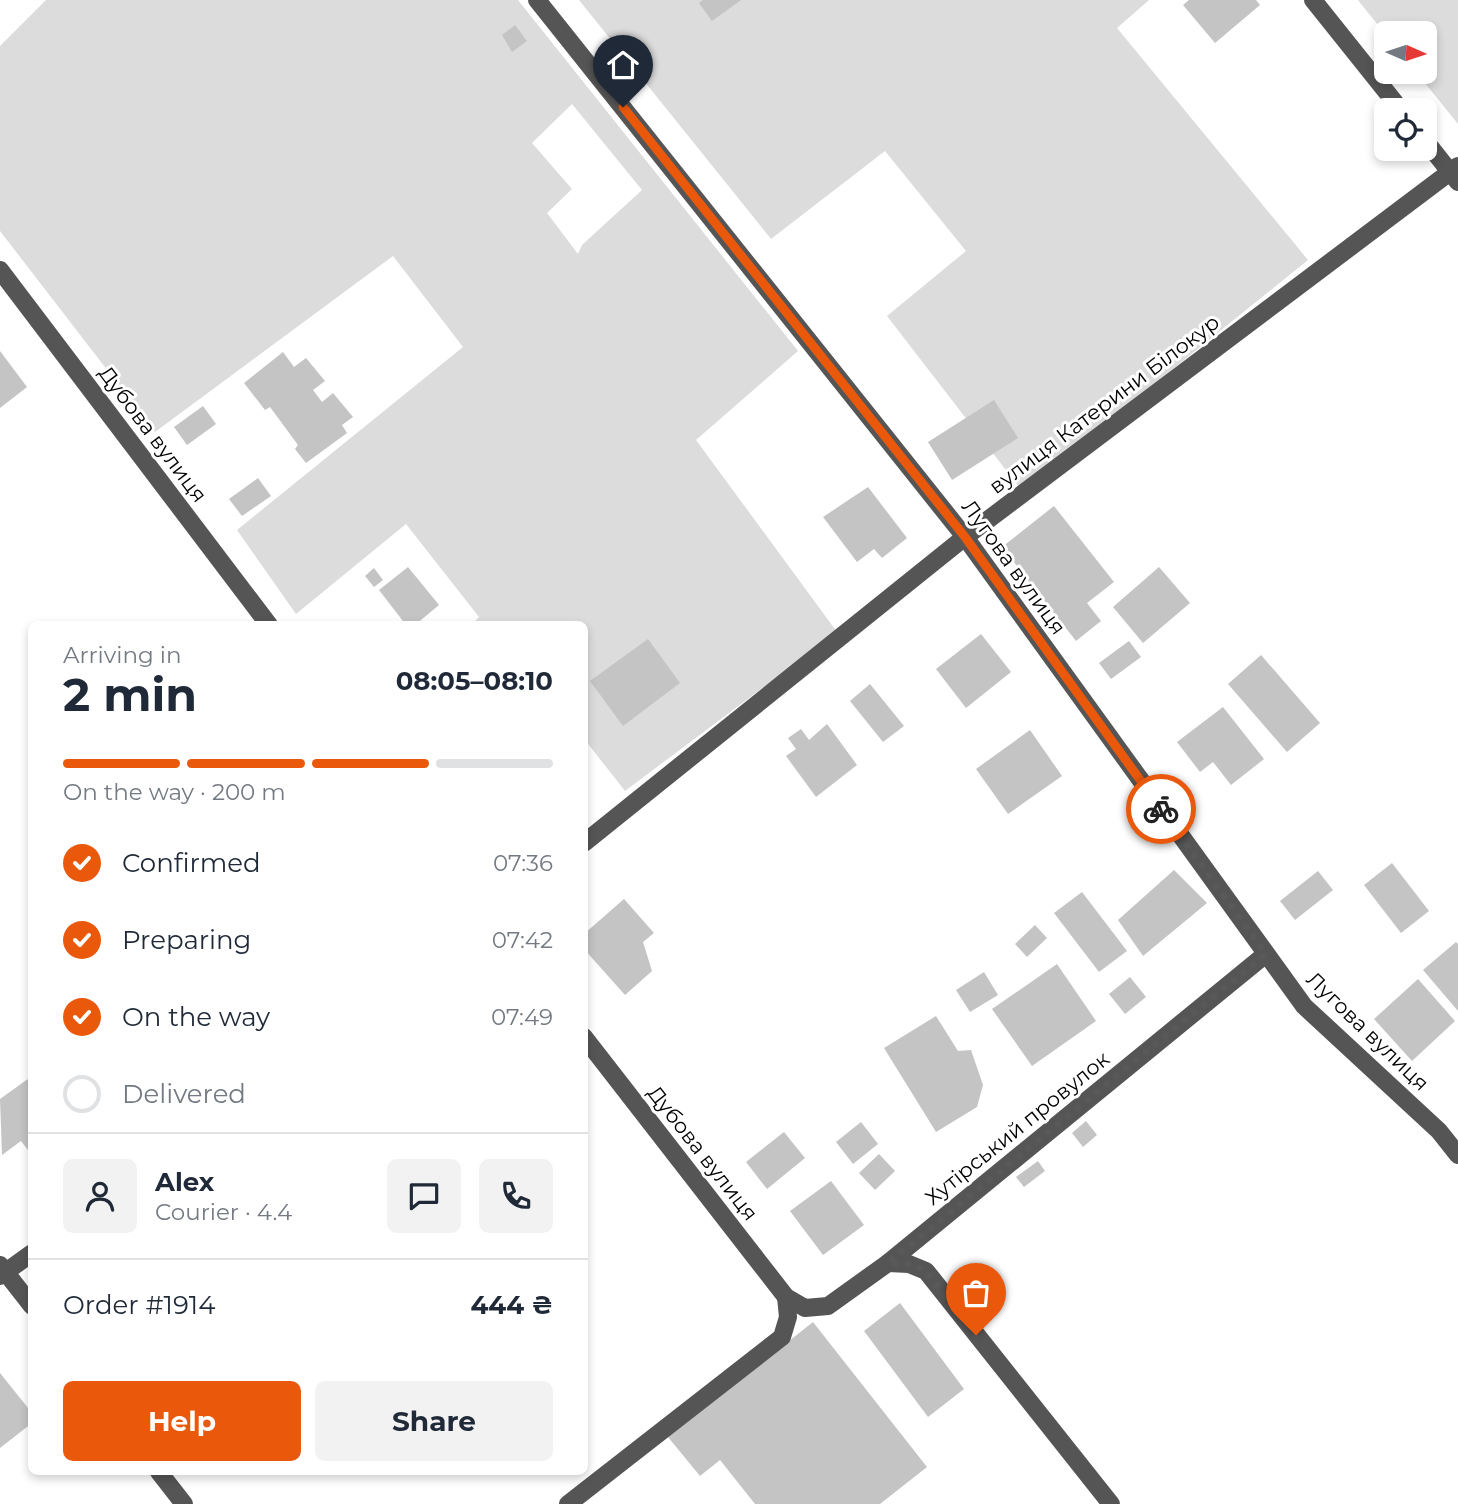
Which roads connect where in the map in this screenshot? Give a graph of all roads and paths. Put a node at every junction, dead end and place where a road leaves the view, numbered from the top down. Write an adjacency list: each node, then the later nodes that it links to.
1 (537, 0): 7 (street, Лугова вулиця)
2 (1314, 0): 3 (street)
3 (1392, 98)
4 (1437, 153): 5 (street)
5 (1455, 173): 7 (street, вулиця Катерини Білокур)
6 (0, 270): 8 (street, Дубова вулиця)
7 (965, 537): 9 (street, вулиця Катерини Білокур); 10 (street, Лугова вулиця)
8 (266, 621)
9 (588, 840)
10 (1266, 954): 12 (street, Лугова вулиця); 14 (street, Хутірський провулок)
11 (588, 1042): 16 (street, Дубова вулиця)
12 (1458, 1155)
13 (28, 1255): 15 (street)
14 (888, 1263): 16 (street, Хутірський провулок); 21 (street)
15 (2, 1271): 17 (street)
16 (786, 1297): 20 (street)
17 (28, 1301)
18 (161, 1475): 19 (street)
19 (184, 1504)
20 (568, 1504)
21 (1111, 1504)

